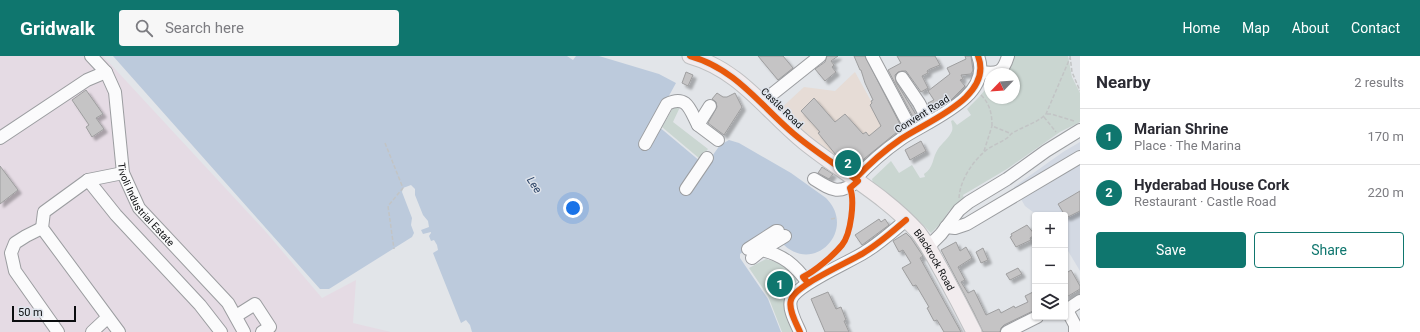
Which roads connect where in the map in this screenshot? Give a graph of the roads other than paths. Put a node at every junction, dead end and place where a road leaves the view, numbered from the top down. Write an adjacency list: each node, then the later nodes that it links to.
1 (91, 56): 7 (street, Tivoli Industrial Estate)
2 (690, 56): 10 (main road, Castle Road)
3 (820, 56): 10 (street)
4 (978, 56): 8 (street)
5 (1008, 56): 8 (street)
6 (877, 58): 15 (street)
7 (106, 72): 16 (street); 21 (street, Tivoli Industrial Estate)
8 (981, 72): 12 (street, Convent Road)
9 (902, 78): 12 (street)
10 (761, 103): 24 (main road, Castle Road)
11 (710, 106): 13 (street)
12 (929, 122): 15 (street, Convent Road)
13 (698, 125): 17 (street); 18 (street)
14 (1077, 126): 28 (street)
15 (912, 131): 24 (street, Convent Road)
16 (0, 138)
17 (718, 140)
18 (645, 144)
19 (1080, 157): 28 (street)
20 (707, 158): 25 (street)
21 (123, 173): 23 (street); 36 (street, Tivoli Industrial Estate)
22 (814, 179): 24 (street, Convent Road)
23 (88, 180): 29 (street); 42 (street)
24 (857, 180): 26 (main road, Castle Road)
25 (686, 189)
26 (880, 198): 27 (main road, Blackrock Road)
27 (906, 220): 31 (main road, Blackrock Road); 32 (street)
28 (946, 227): 31 (street)
29 (42, 228): 37 (street); 39 (street)
30 (785, 236): 32 (street)
31 (929, 246): 46 (main road, Blackrock Road)
32 (812, 281): 45 (street)
33 (1080, 292): 34 (street)
34 (1068, 299)
35 (1080, 301): 48 (street)
36 (236, 316): 43 (street, Tivoli Industrial Estate); 44 (street)
37 (107, 318): 40 (street); 41 (street)
38 (1032, 320): 47 (street)
39 (58, 332)
40 (92, 332)
41 (119, 332)
42 (221, 332)
43 (244, 332)
44 (262, 332)
45 (800, 332)
46 (974, 332)
47 (1008, 332)
48 (1075, 332)

